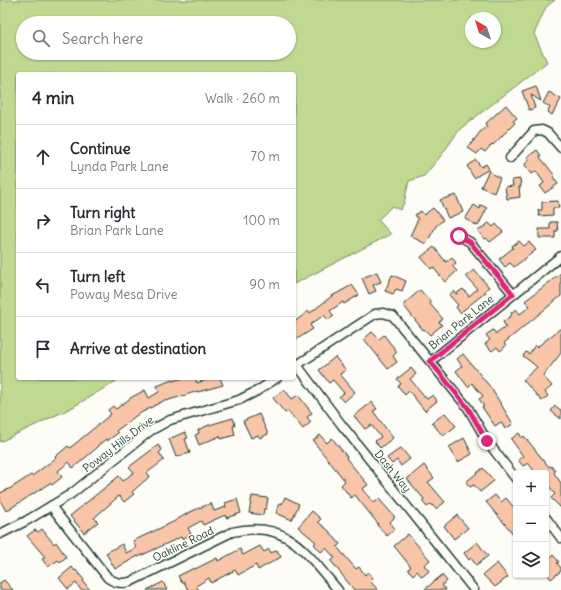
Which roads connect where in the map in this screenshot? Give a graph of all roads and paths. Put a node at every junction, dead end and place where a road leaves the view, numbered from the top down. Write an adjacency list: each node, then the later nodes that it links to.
1 (561, 148): 2 (street)
2 (510, 158)
3 (459, 236): 5 (street)
4 (561, 256): 5 (street, Brian Park Lane)
5 (513, 294): 6 (street, Brian Park Lane)
6 (430, 361): 7 (street); 10 (street)
7 (296, 365)
8 (296, 367): 16 (street, Dash Way)
9 (274, 380): 11 (street, Poway Hills Drive)
10 (513, 475)
11 (51, 506): 13 (street, Poway Hills Drive); 15 (street, Oakline Road)
12 (549, 521): 14 (street)
13 (0, 534)
14 (560, 534)
15 (338, 590)
16 (474, 590)

